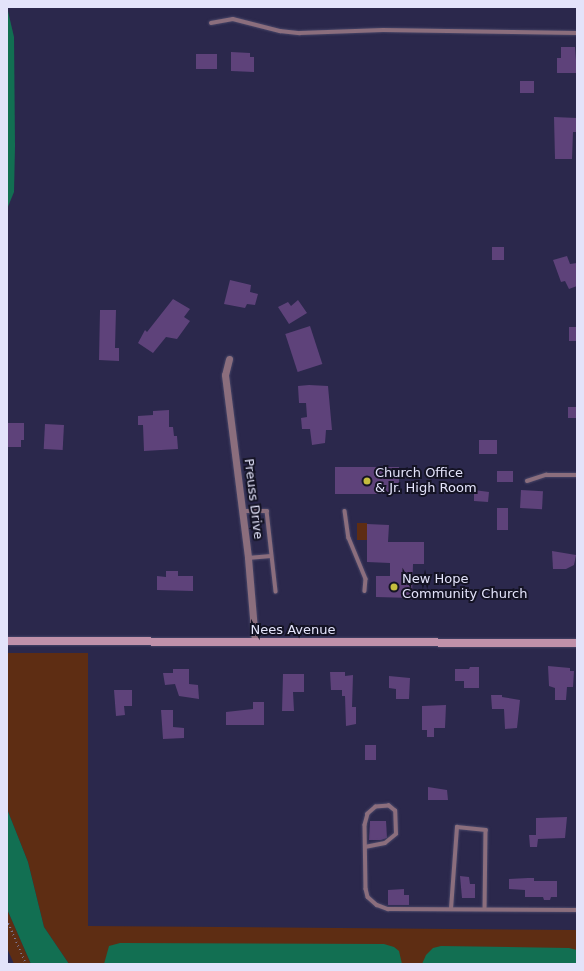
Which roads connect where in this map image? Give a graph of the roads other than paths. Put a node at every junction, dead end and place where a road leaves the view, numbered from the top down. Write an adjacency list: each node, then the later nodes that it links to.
1 (211, 23): 2 (lane)
2 (577, 33)
3 (229, 358): 6 (street, Preuss Drive)
4 (577, 475): 5 (lane)
5 (527, 481)
6 (242, 510): 8 (lane); 9 (street, Preuss Drive)
7 (346, 511): 11 (lane)
8 (271, 556): 9 (lane); 10 (lane)
9 (248, 558): 13 (street, Preuss Drive)
10 (276, 591)
11 (366, 591)
12 (7, 641): 13 (main road, Nees Avenue)
13 (255, 642): 14 (main road, Nees Avenue)
14 (577, 643)
15 (365, 847): 15 (lane); 16 (lane)
16 (451, 910): 17 (lane); 17 (lane)
17 (485, 910): 18 (lane)
18 (577, 910)

